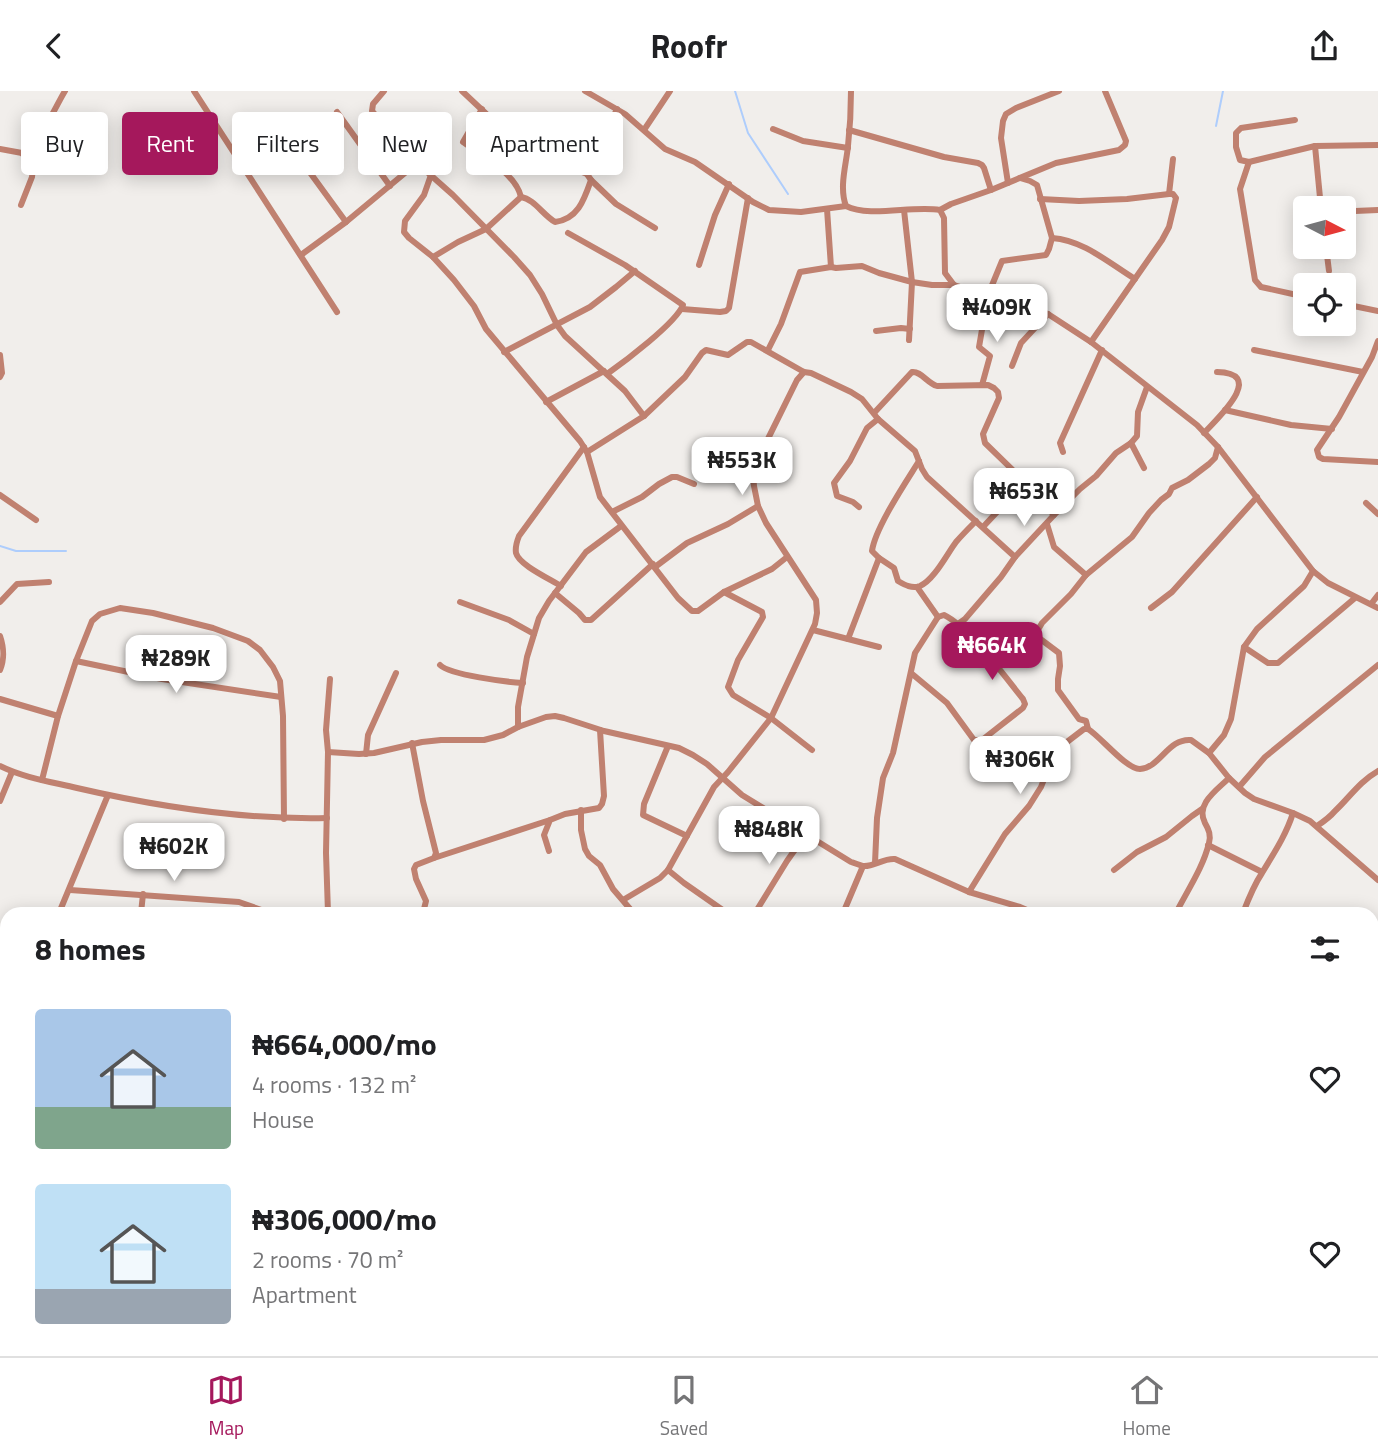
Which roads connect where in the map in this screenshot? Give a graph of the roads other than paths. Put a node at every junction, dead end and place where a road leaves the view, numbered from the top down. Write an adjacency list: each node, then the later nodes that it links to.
1 (65, 91): 12 (street)
2 (194, 91): 53 (street)
3 (384, 91): 13 (street)
4 (462, 91): 10 (street)
5 (585, 91): 11 (street)
6 (670, 91): 16 (street)
7 (851, 91): 18 (street)
8 (1059, 91): 32 (street)
9 (1105, 91): 31 (street)
10 (482, 109): 30 (street); 38 (street)
11 (617, 109): 16 (street); 30 (street)
12 (53, 112)
13 (373, 112)
14 (1295, 120): 25 (street)
15 (344, 122): 34 (street)
16 (644, 129): 33 (street)
17 (773, 129): 21 (street)
18 (849, 130): 21 (street); 35 (street)
19 (1378, 145): 20 (street)
20 (1315, 146): 25 (street); 37 (street)
21 (848, 148): 42 (street)
22 (0, 149): 23 (street)
23 (21, 153)
24 (1173, 159): 36 (street)
25 (1249, 162): 63 (street)
26 (32, 175): 41 (street)
27 (312, 175): 48 (street)
28 (403, 175): 34 (street)
29 (431, 175): 50 (street); 54 (street)
30 (589, 177): 38 (street); 49 (street)
31 (1020, 178): 32 (street); 40 (street)
32 (1008, 183): 35 (street)
33 (729, 184): 39 (street); 56 (street)
34 (390, 186): 48 (street)
35 (991, 190): 45 (street)
36 (1169, 194): 40 (street); 60 (street)
37 (1320, 196)
38 (521, 197): 50 (street)
39 (748, 198): 43 (street); 66 (street)
40 (1040, 199): 52 (street)
41 (21, 205)
42 (846, 206): 43 (street); 44 (street)
43 (827, 209): 57 (street)
44 (904, 210): 45 (street); 61 (street)
45 (940, 210): 62 (street)
46 (1378, 210): 47 (street)
47 (1356, 211)
48 (346, 222): 53 (street)
49 (655, 228)
50 (486, 229): 54 (street); 70 (street)
51 (568, 233): 58 (street)
52 (1052, 238): 60 (street); 64 (street)
53 (300, 255): 68 (street)
54 (433, 257): 79 (street)
55 (1328, 259): 59 (street)
56 (699, 265)
57 (831, 267): 61 (street); 76 (street)
58 (635, 271): 66 (street); 70 (street)
59 (1329, 271)
60 (1135, 279): 75 (street)
61 (912, 282): 62 (street); 71 (street)
62 (954, 285): 64 (street)
63 (1293, 294)
64 (988, 295): 69 (street); 89 (street)
65 (1356, 306): 67 (street)
66 (682, 309): 84 (street)
67 (1378, 311)
68 (337, 312)
69 (1048, 314): 75 (street); 82 (street)
70 (557, 325): 79 (street); 84 (street)
71 (910, 329): 72 (street); 73 (street)
72 (876, 331)
73 (909, 340)
74 (1378, 341): 81 (street)
75 (1091, 342): 77 (street)
76 (768, 350): 85 (street); 93 (street)
77 (1102, 350): 90 (street); 100 (street)
78 (1254, 350): 87 (street)
79 (504, 352): 91 (street)
80 (0, 355): 88 (street)
81 (1367, 364): 83 (street); 87 (street)
82 (1012, 366)
83 (1378, 366)
84 (605, 372): 91 (street); 93 (street)
85 (804, 372): 94 (street); 109 (street)
86 (1217, 372): 92 (street)
87 (1363, 372): 95 (street)
88 (0, 377)
89 (982, 385): 94 (street); 104 (street)
90 (1147, 387): 96 (street); 97 (street)
91 (546, 402): 99 (street)
92 (1225, 410): 95 (street); 96 (street)
93 (643, 416): 99 (street)
94 (876, 416): 101 (street); 110 (street)
95 (1332, 429): 102 (street)
96 (1204, 433): 98 (street)
97 (1131, 443): 103 (street); 113 (street)
98 (1218, 447): 107 (street); 124 (street)
99 (585, 450): 111 (street); 126 (street)
100 (1063, 452)
101 (919, 461): 115 (street); 120 (street)
102 (1378, 462)
103 (1144, 468)
104 (1025, 482): 113 (street); 118 (street)
105 (695, 484): 111 (street)
106 (0, 495): 114 (street)
107 (1257, 497): 123 (street); 135 (street)
108 (1366, 503): 112 (street)
109 (758, 506): 119 (street); 122 (street)
110 (859, 507)
111 (612, 512): 117 (street)
112 (1378, 514)
113 (1054, 516): 116 (street)
114 (36, 520)
115 (976, 521): 118 (street); 127 (street)
116 (1047, 524): 121 (street); 124 (street)
117 (621, 526): 122 (street); 126 (street)
118 (983, 527): 121 (street)
119 (787, 557): 128 (street); 138 (street)
120 (879, 558): 127 (street); 141 (street)
121 (1015, 558): 137 (street)
122 (654, 565): 128 (street); 129 (street)
123 (1313, 571): 131 (street); 143 (street)
124 (1086, 575): 157 (street)
125 (50, 582): 132 (street)
126 (561, 586): 129 (street)
127 (917, 587): 136 (street)
128 (724, 592): 155 (street)
129 (555, 593): 139 (street)
130 (1378, 594): 134 (street)
131 (1355, 597): 134 (street); 143 (street)
132 (0, 602)
133 (460, 603): 139 (street)
134 (1374, 606)
135 (1151, 608)
136 (938, 617): 137 (street); 149 (street)
137 (958, 624): 149 (street)
138 (813, 630): 141 (street); 155 (street)
139 (534, 633): 151 (street)
140 (0, 636): 147 (street)
141 (848, 639): 142 (street)
142 (879, 647)
143 (1244, 647): 163 (street)
144 (76, 661): 152 (street); 152 (street); 154 (street)
145 (440, 665): 151 (street)
146 (1378, 665): 171 (street)
147 (0, 670)
148 (396, 673): 164 (street)
149 (911, 673): 186 (street)
150 (330, 679): 162 (street)
151 (523, 683): 156 (street)
152 (281, 697): 178 (street)
153 (0, 699): 154 (street)
154 (58, 716): 170 (street)
155 (771, 718): 161 (street); 168 (street)
156 (518, 726): 158 (street); 159 (street)
157 (1088, 729): 163 (street); 193 (street)
158 (600, 730): 160 (street); 175 (street)
159 (412, 743): 164 (street); 185 (street)
160 (668, 746): 168 (street); 182 (street)
161 (812, 750)
162 (328, 752): 164 (street); 177 (street)
163 (1209, 753): 169 (street)
164 (366, 754)
165 (0, 767): 167 (street)
166 (1378, 771): 180 (street)
167 (12, 772): 170 (street); 173 (street)
168 (722, 778): 181 (street); 182 (street)
169 (1229, 778): 171 (street); 174 (street)
170 (42, 780): 172 (street)
171 (1239, 787): 176 (street)
172 (108, 795): 178 (street); 192 (street)
173 (0, 801)
174 (1202, 809): 183 (street); 189 (street)
175 (581, 810): 179 (street); 195 (street)
176 (1293, 813): 180 (street); 190 (street)
177 (327, 818): 178 (street); 199 (street)
178 (284, 819)
179 (550, 820): 184 (street); 185 (street)
180 (1317, 826): 191 (street)
181 (806, 834): 187 (street); 203 (street)
182 (687, 836): 188 (street)
183 (1208, 845): 190 (street); 206 (street)
184 (549, 851)
185 (434, 859): 200 (street)
186 (875, 863): 187 (street); 193 (street)
187 (863, 866): 204 (street)
188 (668, 870): 195 (street); 202 (street)
189 (1114, 870)
190 (1262, 872): 207 (street)
191 (1378, 880)
192 (70, 890): 194 (street); 196 (street)
193 (969, 892): 205 (street)
194 (143, 894): 197 (street); 198 (street)
195 (623, 900): 201 (street)
196 (62, 907)
197 (142, 907)
198 (253, 907)
199 (328, 907)
200 (424, 907)
201 (629, 907)
202 (718, 907)
203 (759, 907)
204 (845, 907)
205 (1020, 907)
206 (1180, 907)
207 (1246, 907)

